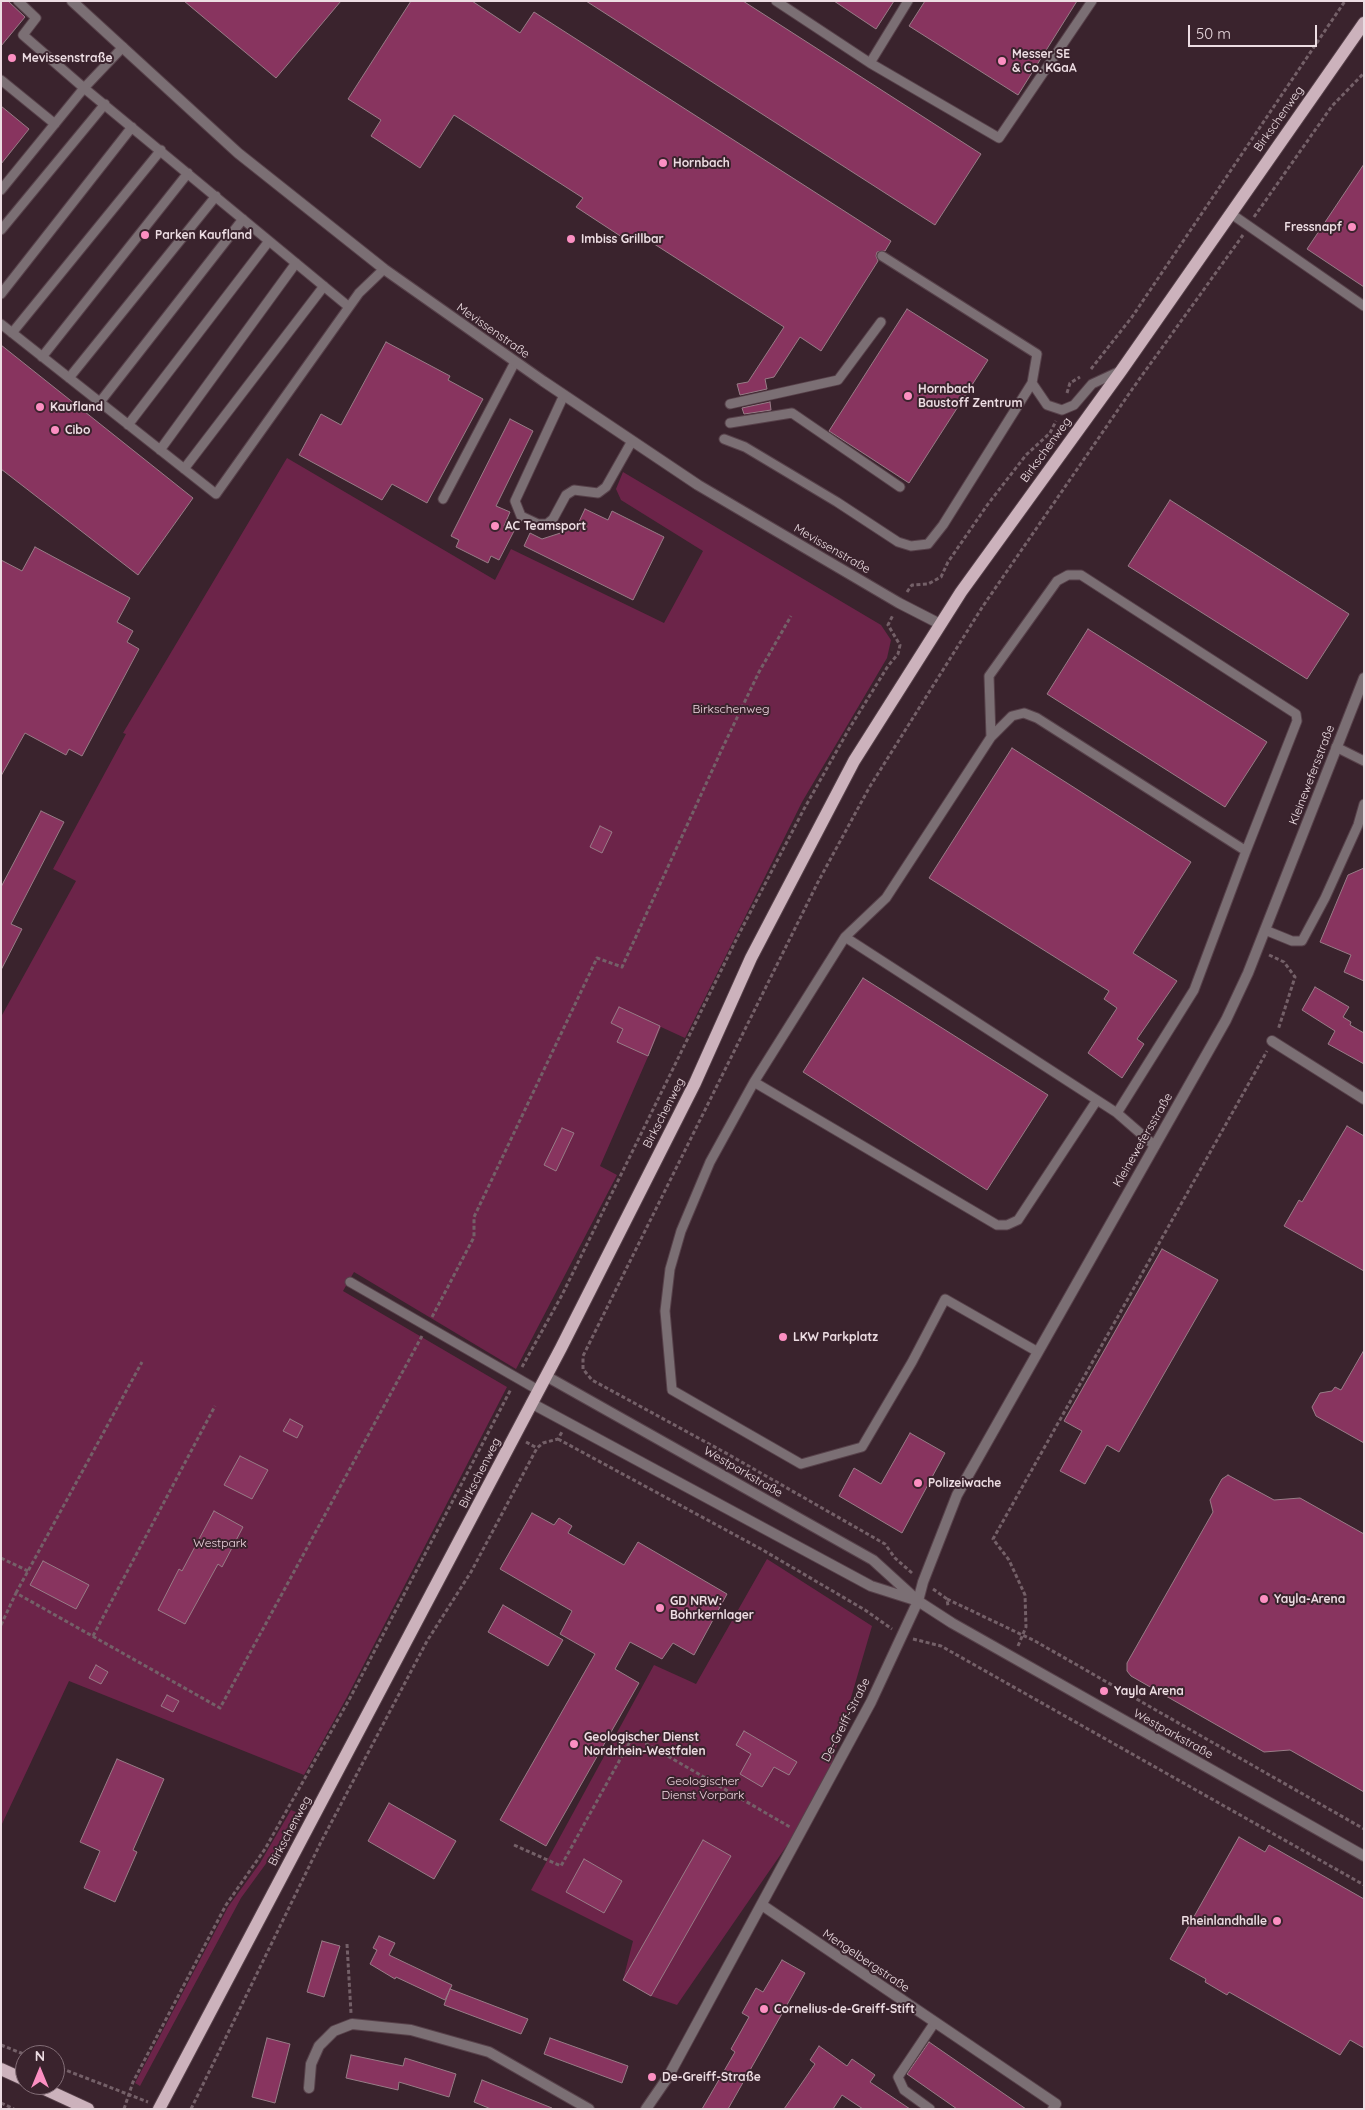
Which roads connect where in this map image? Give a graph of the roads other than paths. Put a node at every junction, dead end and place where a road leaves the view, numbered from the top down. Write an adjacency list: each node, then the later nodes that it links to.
1 (18, 1): 10 (lane)
2 (72, 1): 7 (street, Mevissenstraße)
3 (776, 1): 8 (lane)
4 (908, 1): 8 (lane)
5 (1092, 1): 8 (lane)
6 (1364, 23): 18 (main road, Birkschenweg)
7 (123, 47): 10 (lane); 24 (street, Mevissenstraße)
8 (870, 62)
9 (1, 80): 12 (lane)
10 (84, 88): 11 (lane); 12 (lane)
11 (105, 104): 13 (lane); 20 (lane)
12 (55, 124): 16 (lane)
13 (132, 127): 14 (lane); 26 (lane)
14 (160, 150): 15 (lane); 31 (lane)
15 (188, 173): 17 (lane); 32 (lane)
16 (1, 190)
17 (216, 196): 19 (lane); 35 (lane)
18 (1230, 213): 27 (lane); 34 (main road, Birkschenweg)
19 (242, 219): 21 (lane); 38 (lane)
20 (3, 223)
21 (269, 241): 23 (lane); 41 (lane)
22 (882, 256): 36 (lane)
23 (296, 263): 25 (lane); 44 (lane)
24 (384, 268): 28 (lane); 33 (street, Mevissenstraße)
25 (324, 286): 28 (lane); 45 (lane)
26 (1, 294)
27 (1364, 306)
28 (349, 307): 45 (lane)
29 (881, 322): 39 (lane)
30 (1, 324): 31 (lane)
31 (12, 333): 32 (lane)
32 (42, 357): 35 (lane)
33 (515, 362): 37 (street, Mevissenstraße); 47 (lane)
34 (1120, 371): 36 (lane); 48 (main road, Birkschenweg)
35 (69, 378): 38 (lane)
36 (1032, 384): 42 (lane)
37 (564, 396): 43 (street, Mevissenstraße); 43 (lane)
38 (100, 402): 41 (lane)
39 (730, 404)
40 (730, 423): 46 (lane)
41 (128, 424): 44 (lane)
42 (724, 439)
43 (632, 441): 48 (street, Mevissenstraße)
44 (160, 450): 45 (lane)
45 (184, 469)
46 (900, 487)
47 (443, 499)
48 (940, 624): 65 (main road, Birkschenweg)
49 (1364, 678): 51 (street, Kleinewefersstraße)
50 (991, 737): 54 (lane); 54 (lane); 56 (lane)
51 (1336, 747): 52 (lane); 55 (street, Kleinewefersstraße)
52 (1364, 761)
53 (1364, 804): 55 (lane)
54 (1246, 851): 61 (lane)
55 (1265, 930): 62 (street, Kleinewefersstraße)
56 (845, 937): 58 (lane); 60 (lane)
57 (1272, 1041): 59 (street)
58 (754, 1082): 60 (lane); 64 (lane)
59 (1364, 1098)
60 (1097, 1100): 61 (lane)
61 (1117, 1113): 62 (lane)
62 (1154, 1146): 64 (street, Kleinewefersstraße)
63 (350, 1282): 66 (lane)
64 (1038, 1352): 68 (street, Kleinewefersstraße)
65 (546, 1376): 66 (main road, Birkschenweg); 68 (street, Westparkstraße)
66 (538, 1390): 67 (main road, Birkschenweg)
67 (532, 1402): 68 (street, Westparkstraße); 78 (main road, Birkschenweg)
68 (918, 1601): 69 (street, Westparkstraße); 70 (street, De-Greiff-Straße)
69 (1364, 1856)
70 (762, 1905): 71 (street, Mengelbergstraße); 80 (street, De-Greiff-Straße)
71 (934, 2022): 76 (street, Mengelbergstraße); 81 (lane)
72 (1, 2069): 73 (main road)
73 (15, 2075)
74 (309, 2088): 79 (street)
75 (58, 2095): 77 (main road)
76 (1054, 2107)
77 (88, 2109)
78 (159, 2109)
79 (589, 2109)
80 (646, 2109)
81 (930, 2109)

